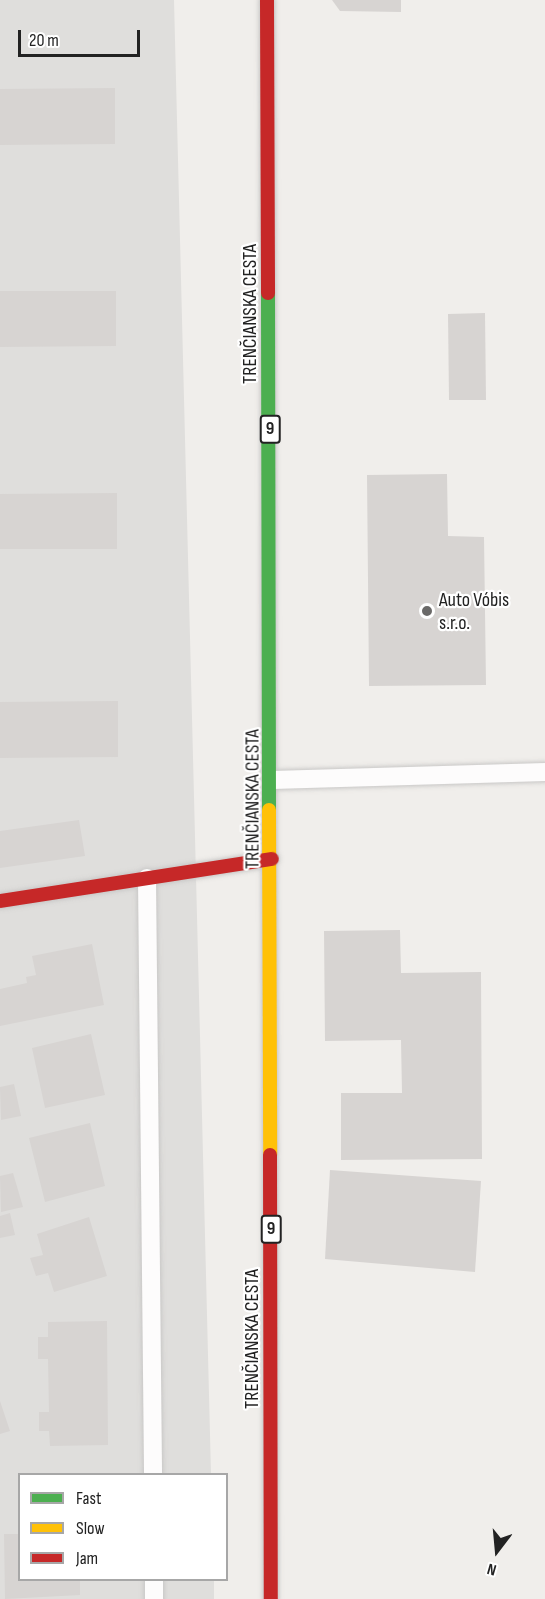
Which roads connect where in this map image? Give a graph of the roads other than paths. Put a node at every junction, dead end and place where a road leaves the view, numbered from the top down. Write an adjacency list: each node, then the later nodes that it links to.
1 (267, 0): 3 (main road, TRENČIANSKA CESTA / 9)
2 (545, 772): 3 (lane)
3 (273, 780): 4 (main road, TRENČIANSKA CESTA / 9)
4 (272, 859): 5 (main road); 10 (main road, TRENČIANSKA CESTA / 9)
5 (147, 878): 6 (main road); 7 (lane)
6 (0, 901)
7 (153, 1473)
8 (154, 1581): 9 (lane)
9 (154, 1599)
10 (271, 1599)

